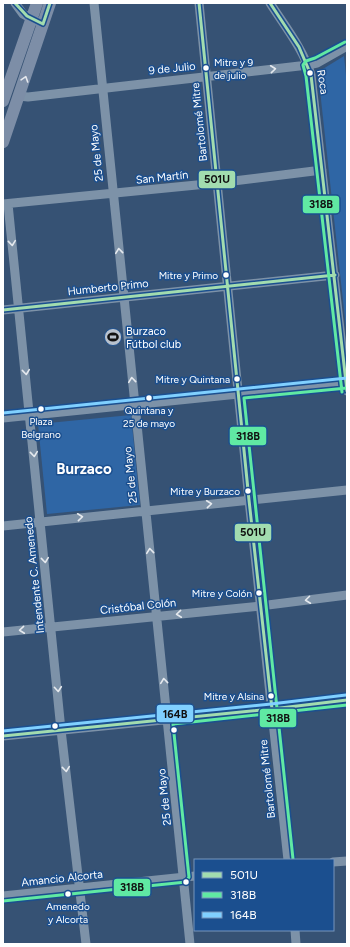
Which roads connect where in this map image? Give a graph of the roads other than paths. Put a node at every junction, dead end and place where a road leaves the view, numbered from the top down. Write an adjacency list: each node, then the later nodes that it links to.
1 (15, 3): 7 (street)
2 (37, 3): 7 (main road)
3 (50, 3): 8 (main road)
4 (94, 3): 12 (street, 25 de Mayo)
5 (199, 3): 11 (street, Bartolomé Mitre)
6 (270, 3): 10 (street, Roca)
7 (31, 19): 8 (street); 14 (main road)
8 (43, 24): 13 (main road, one-way to 8)
9 (347, 46): 10 (street, 9 de Julio)
10 (308, 65): 11 (street, 9 de Julio, one-way to 10); 16 (street, Roca)
11 (206, 76): 12 (street, 9 de Julio); 17 (street, Bartolomé Mitre)
12 (101, 88): 13 (street, 9 de Julio); 18 (street, 25 de Mayo)
13 (19, 96): 15 (main road)
14 (3, 101)
15 (3, 142)
16 (322, 170): 17 (street, San Martín); 20 (street, Roca)
17 (217, 183): 18 (street, San Martín); 21 (street, Bartolomé Mitre)
18 (113, 194): 19 (street, San Martín); 22 (street, 25 de Mayo, one-way to 18)
19 (6, 204): 23 (street, Intendente C. Amenedo, one-way to 23)
20 (335, 275): 21 (street, Humberto Primo); 25 (street, Roca)
21 (227, 287): 22 (street, Humberto Primo); 26 (street, Bartolomé Mitre)
22 (123, 297): 23 (street, Humberto Primo); 27 (street, 25 de Mayo, one-way to 22)
23 (18, 308): 24 (street, Humberto Primo); 28 (street, Intendente C. Amenedo, one-way to 28)
24 (3, 310)
25 (347, 387): 26 (street)
26 (239, 394): 27 (street); 31 (street, Bartolomé Mitre)
27 (134, 405): 28 (street); 32 (street, 25 de Mayo)
28 (30, 415): 29 (street); 33 (street, Intendente C. Amenedo, one-way to 33)
29 (3, 418)
30 (347, 490): 31 (street)
31 (249, 500): 32 (street, one-way to 31); 36 (street, Bartolomé Mitre)
32 (146, 510): 33 (street, one-way to 32); 37 (street, 25 de Mayo, one-way to 32)
33 (41, 521): 34 (street); 38 (street, Intendente C. Amenedo, one-way to 38)
34 (3, 526)
35 (347, 595): 36 (street, Cristóbal Colón, one-way to 36)
36 (260, 606): 37 (street, Cristóbal Colón, one-way to 37); 41 (street, Bartolomé Mitre)
37 (157, 616): 38 (street, Cristóbal Colón); 42 (street, 25 de Mayo, one-way to 37)
38 (52, 626): 39 (street, Cristóbal Colón, one-way to 39); 43 (street, Intendente C. Amenedo, one-way to 43)
39 (3, 632)
40 (347, 700): 41 (street)
41 (272, 709): 42 (street); 45 (street, Bartolomé Mitre)
42 (168, 720): 43 (street); 49 (street, 25 de Mayo)
43 (62, 730): 44 (street); 50 (street, Intendente C. Amenedo, one-way to 50)
44 (3, 736)
45 (288, 859)
46 (347, 860): 47 (street)
47 (334, 862)
48 (194, 876): 49 (street, Amancio Alcorta)
49 (184, 878): 50 (street, Amancio Alcorta); 54 (street, 25 de Mayo)
50 (79, 889): 51 (street, Amancio Alcorta); 53 (street, Intendente C. Amenedo)
51 (3, 896)
52 (295, 931): 55 (street)
53 (86, 944)
54 (190, 944)
55 (296, 944)

